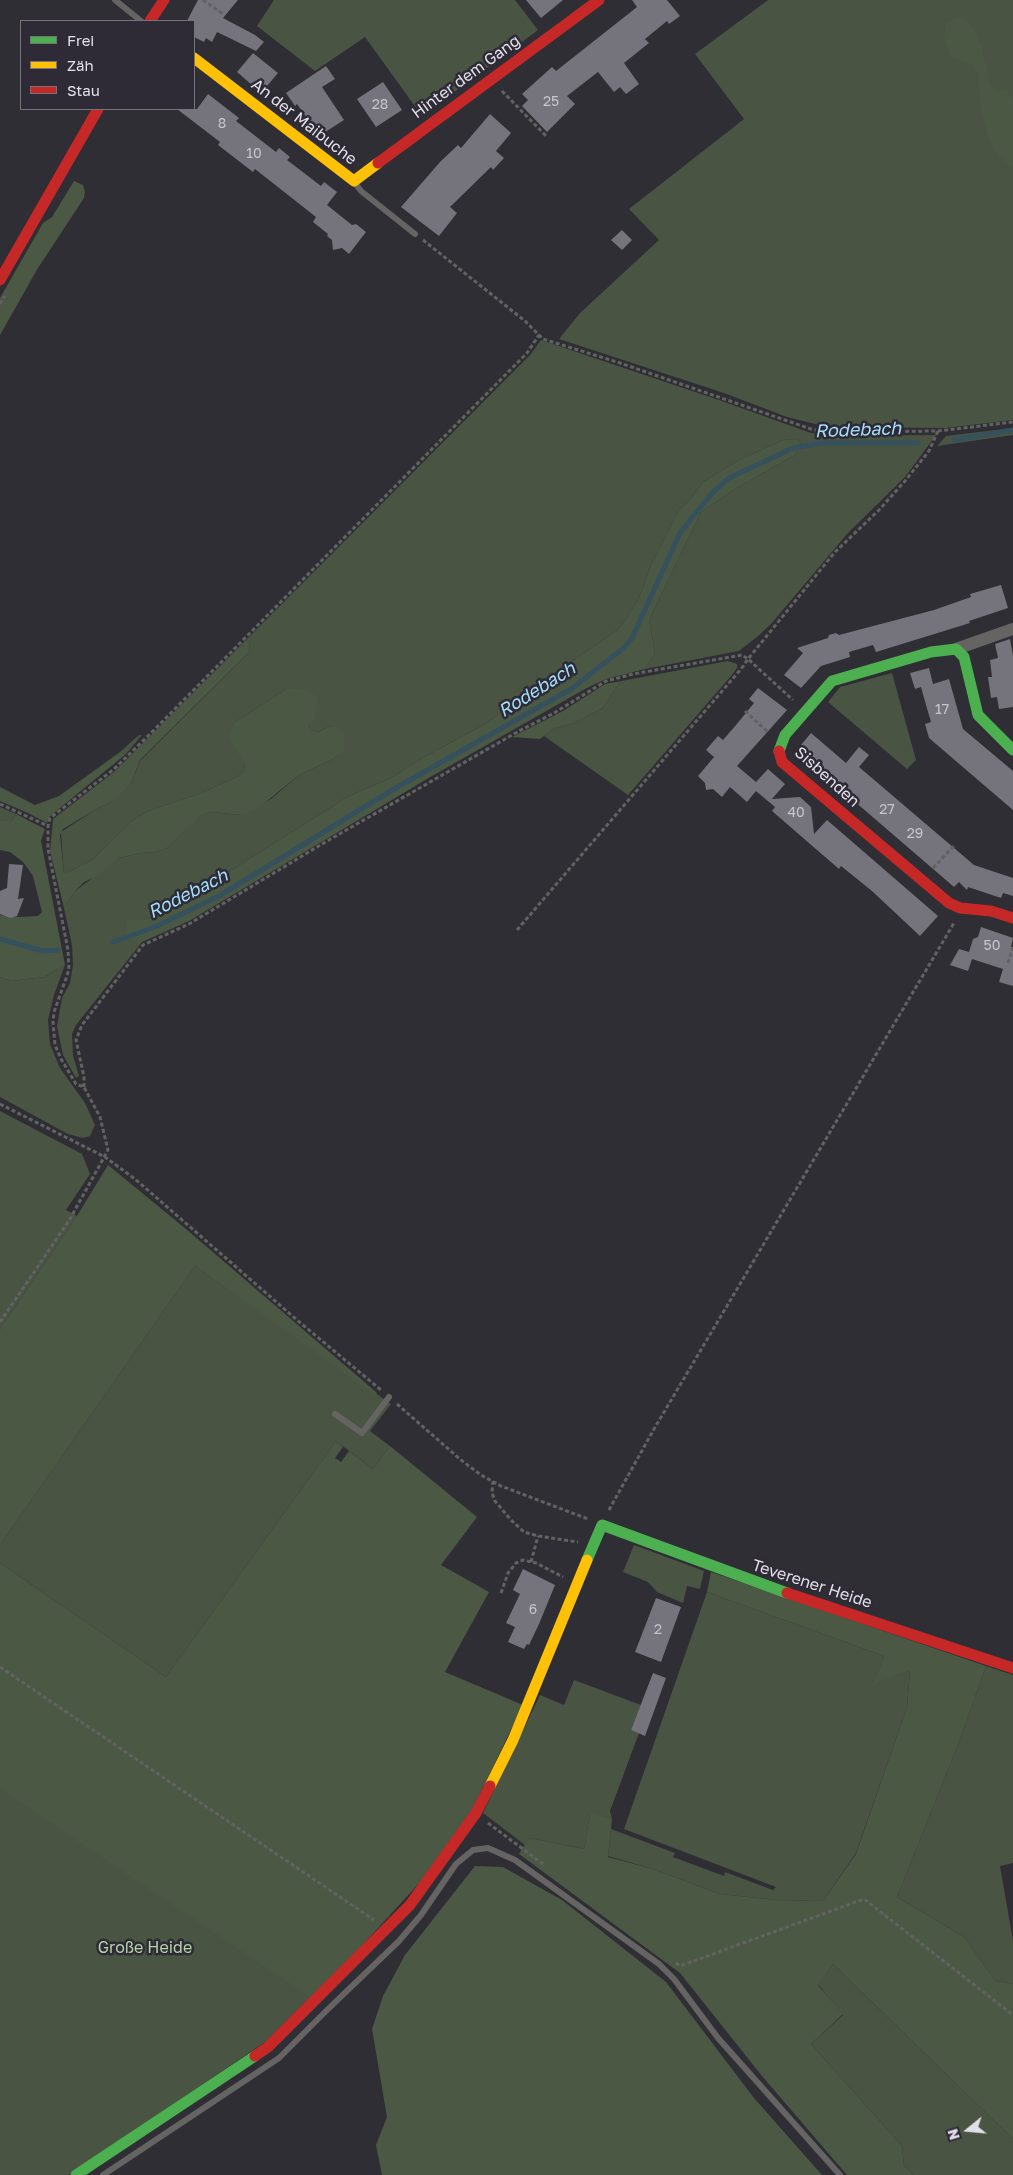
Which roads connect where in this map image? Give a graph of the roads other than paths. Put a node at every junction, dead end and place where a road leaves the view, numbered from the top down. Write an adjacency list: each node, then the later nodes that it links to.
1 (115, 0): 4 (lane)
2 (164, 0): 5 (street)
3 (599, 0): 8 (street, Hinter dem Gang)
4 (140, 20)
5 (151, 20)
6 (195, 59): 8 (street, An der Maibuche)
7 (97, 110): 10 (street)
8 (354, 181): 9 (lane, An der Maibuche)
9 (415, 234)
10 (0, 280)
11 (1013, 629): 12 (street, Sisbenden)
12 (956, 649): 13 (street); 14 (street, Sisbenden)
13 (1013, 750)
14 (1013, 918)
15 (389, 1397): 16 (lane)
16 (334, 1414)
17 (1013, 1668): 18 (street, Teverener Heide)
18 (76, 2175)
19 (104, 2175): 20 (lane)
20 (840, 2175)

